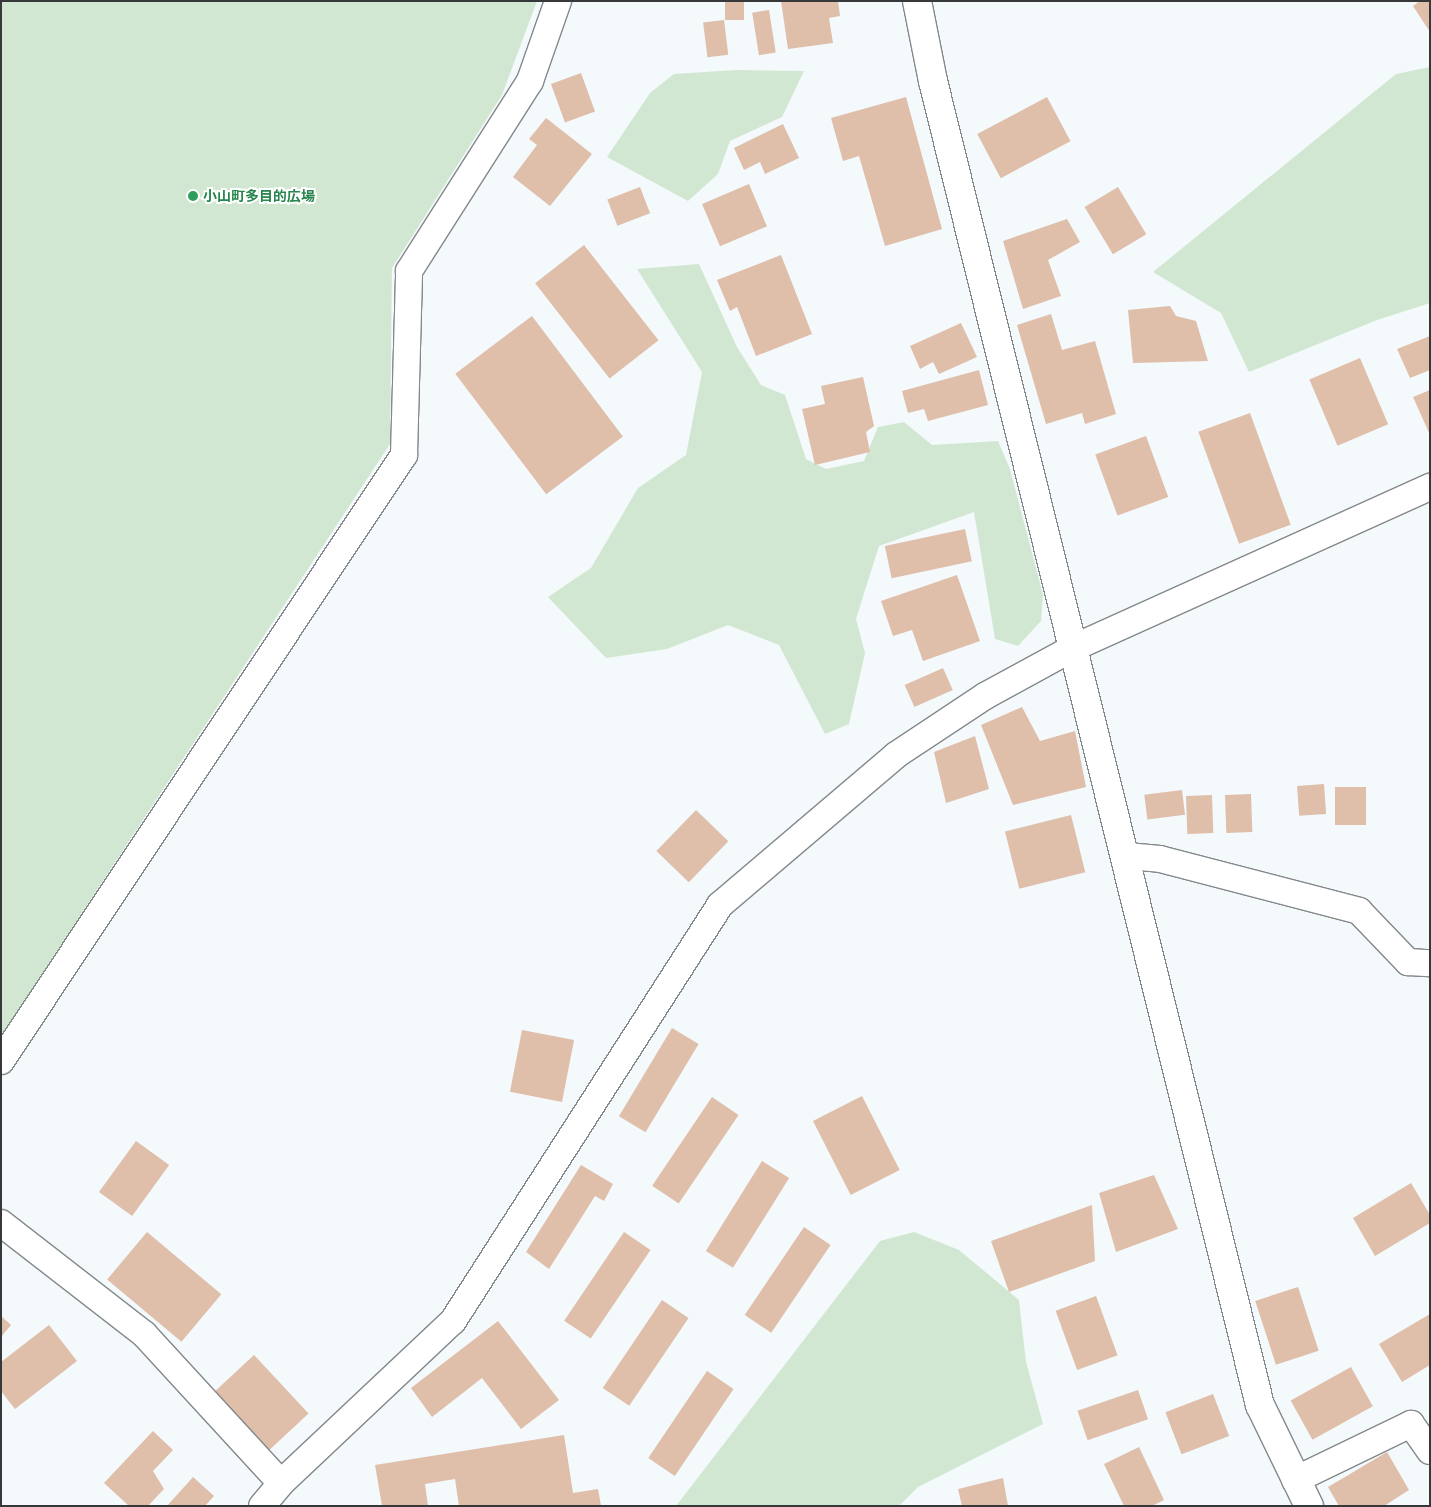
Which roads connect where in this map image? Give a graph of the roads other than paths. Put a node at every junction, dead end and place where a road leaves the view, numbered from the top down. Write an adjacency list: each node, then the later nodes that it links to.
1 (558, 1): 7 (street)
2 (917, 1): 4 (street)
3 (1430, 487): 4 (street)
4 (1073, 648): 5 (street); 11 (street)
5 (1126, 856): 6 (street); 10 (street)
6 (1430, 963)
7 (1, 1061)
8 (1, 1223): 11 (street)
9 (1430, 1451): 10 (street)
10 (1295, 1480): 13 (street)
11 (281, 1483): 12 (street)
12 (262, 1506)
13 (1309, 1506)

